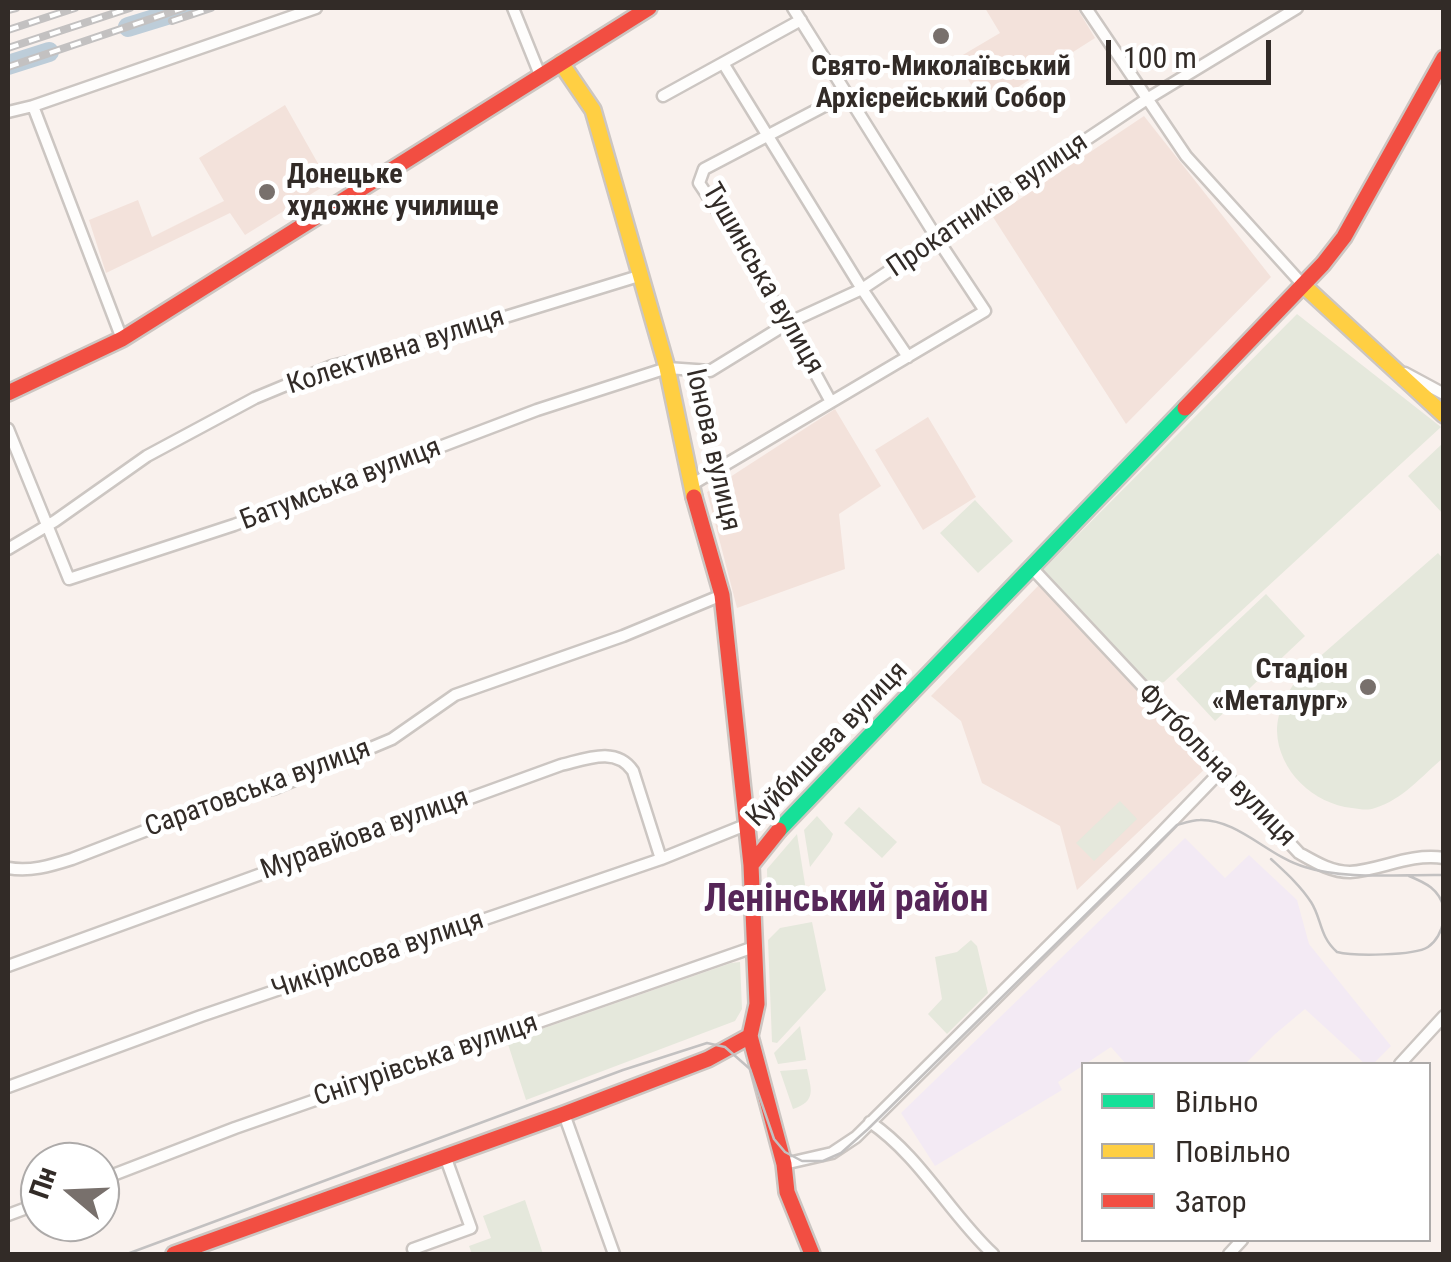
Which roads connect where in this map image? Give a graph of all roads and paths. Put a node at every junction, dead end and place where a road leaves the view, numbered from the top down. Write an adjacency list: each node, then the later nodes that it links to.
1 (316, 8): 15 (street)
2 (513, 8): 11 (street)
3 (649, 8): 10 (main road)
4 (793, 8): 7 (street)
5 (1086, 8): 14 (street)
6 (1298, 8): 14 (street, Прокатників вулиця)
7 (801, 20): 9 (street); 12 (street)
8 (1444, 58): 20 (main road, Куйбишева вулиця)
9 (723, 62): 13 (street); 17 (street)
10 (561, 63): 11 (main road); 19 (main road, Іонова вулиця)
11 (540, 75): 23 (main road)
12 (848, 94): 17 (street, Тушинська вулиця); 18 (street)
13 (663, 96)
14 (1147, 99): 18 (street, Прокатників вулиця); 20 (street)
15 (33, 106): 16 (street); 23 (street)
16 (8, 112)
17 (770, 136): 21 (street); 22 (street, Тушинська вулиця)
18 (938, 240): 21 (street, Прокатників вулиця); 24 (street)
19 (642, 275): 26 (main road, Іонова вулиця); 33 (street, Колективна вулиця)
20 (1303, 284): 25 (main road); 35 (main road, Куйбишева вулиця)
21 (862, 290): 22 (street, Прокатників вулиця); 24 (street)
22 (788, 323): 26 (street, Прокатників вулиця); 29 (street, Тушинська вулиця)
23 (122, 339): 27 (main road)
24 (908, 357): 29 (street)
25 (1388, 366): 28 (street); 30 (main road)
26 (667, 368): 32 (main road, Іонова вулиця); 33 (street, Батумська вулиця)
27 (8, 393)
28 (1444, 394)
29 (831, 402): 32 (street)
30 (1444, 416)
31 (8, 430): 33 (street)
32 (691, 485): 36 (main road, Іонова вулиця)
33 (47, 526): 34 (street, Колективна вулиця)
34 (8, 549)
35 (1032, 568): 37 (street, Футбольна вулиця); 41 (main road, Куйбишева вулиця)
36 (722, 596): 38 (main road, Іонова вулиця); 42 (street, Саратовська вулиця)
37 (1220, 772): 39 (street, Футбольна вулиця); 50 (street)
38 (748, 824): 40 (street, Чикірисова вулиця); 41 (main road, Іонова вулиця)
39 (1444, 858)
40 (661, 859): 44 (street, Муравйова вулиця); 48 (street, Чикірисова вулиця)
41 (751, 865): 43 (main road, Куйбишева вулиця)
42 (8, 868)
43 (754, 947): 46 (main road, Куйбишева вулиця); 53 (street, Снігурівська вулиця)
44 (8, 966)
45 (1444, 1016): 47 (street)
46 (750, 1036): 49 (main road); 52 (main road)
47 (1402, 1062)
48 (8, 1087)
49 (564, 1114): 51 (main road); 57 (street)
50 (870, 1122): 52 (street); 54 (street)
51 (445, 1156): 55 (main road); 56 (street)
52 (784, 1164): 58 (main road)
53 (120, 1172)
54 (980, 1243): 59 (street); 60 (street)
55 (174, 1254)
56 (415, 1254)
57 (614, 1254)
58 (812, 1254)
59 (974, 1254)
60 (993, 1254)

